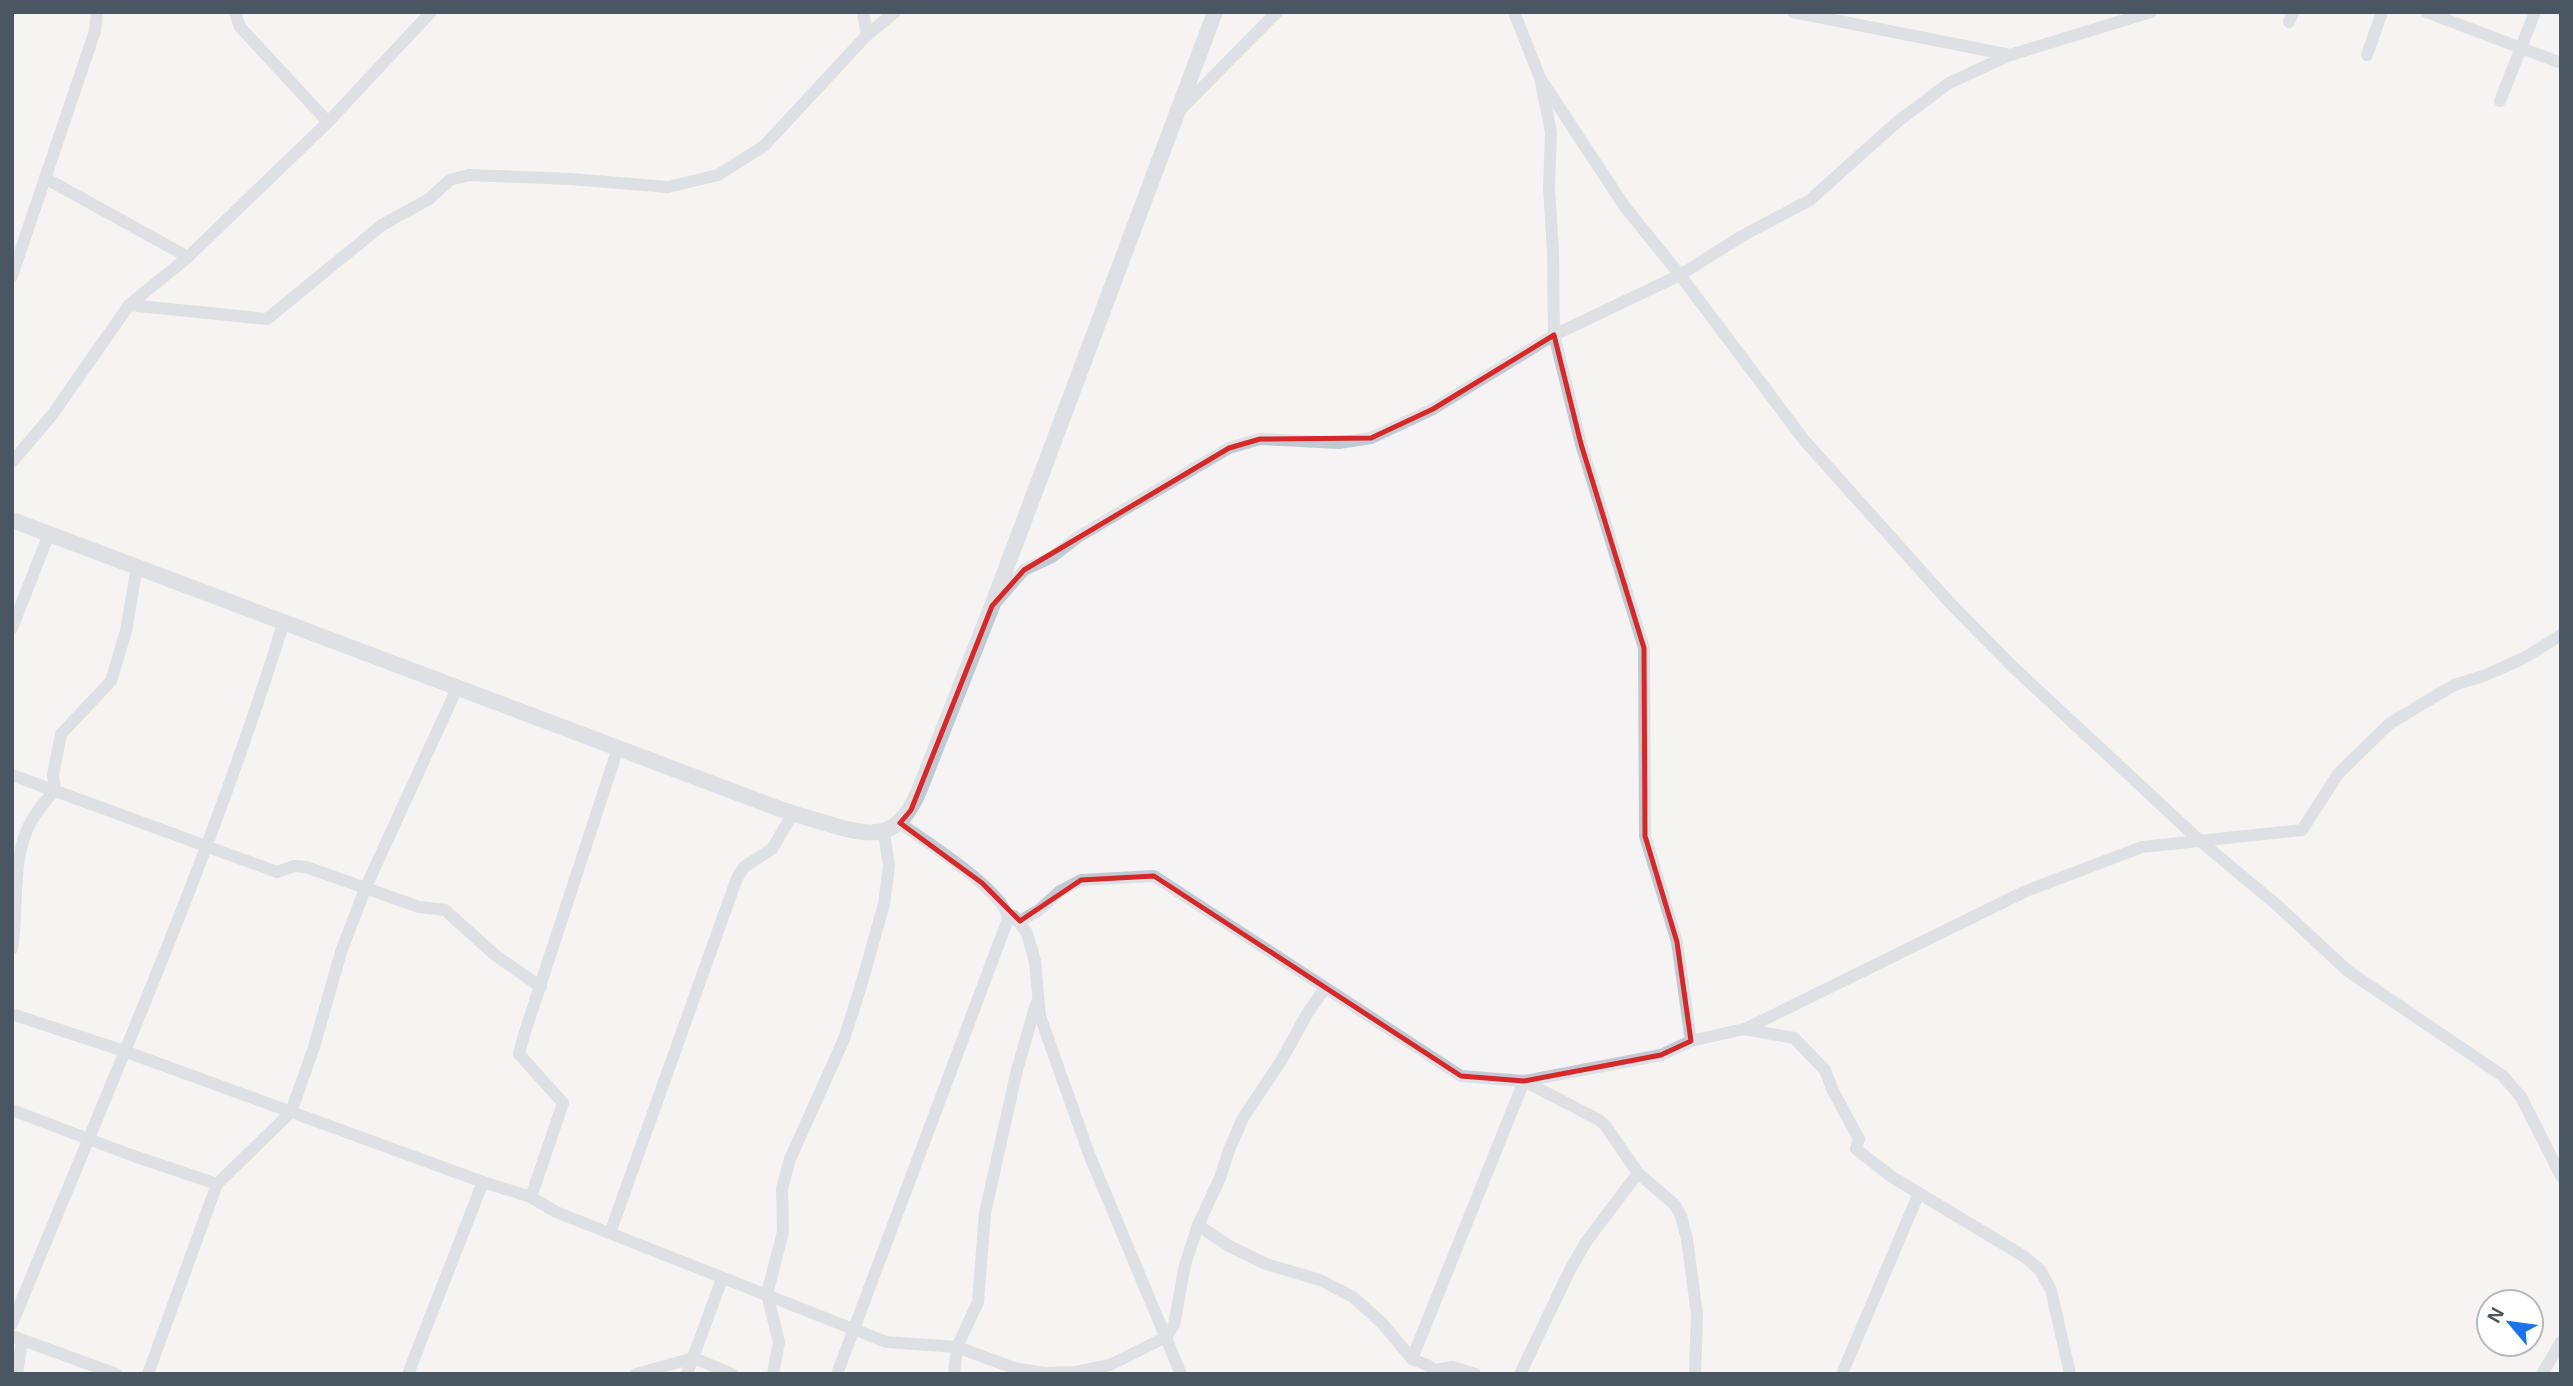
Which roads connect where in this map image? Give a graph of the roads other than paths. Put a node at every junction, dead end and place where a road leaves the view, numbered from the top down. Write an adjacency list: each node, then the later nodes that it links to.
1 (97, 12): 23 (street)
2 (236, 12): 22 (street)
3 (431, 12): 22 (street)
4 (863, 12): 14 (street)
5 (895, 12): 14 (street)
6 (1215, 12): 21 (street)
7 (1277, 12): 21 (street)
8 (1514, 12): 19 (street)
9 (1793, 12): 16 (street)
10 (2382, 12): 17 (street)
11 (2535, 12): 15 (street)
12 (2148, 13): 16 (street)
13 (2431, 13): 15 (street)
14 (867, 36): 27 (street)
15 (2520, 48): 18 (street); 20 (street)
16 (2010, 54): 25 (street)
17 (2367, 55)
18 (2561, 63)
19 (1540, 78): 25 (street); 28 (street)
20 (2500, 102)
21 (1176, 114): 33 (street)
22 (328, 122): 24 (street)
23 (45, 178): 24 (street); 26 (street)
24 (188, 257): 27 (street)
25 (1680, 275): 28 (street); 44 (street)
26 (12, 276)
27 (129, 305): 29 (street)
28 (1554, 335): 33 (street); 55 (street)
29 (12, 462)
30 (12, 520): 31 (street)
31 (49, 534): 32 (street); 35 (street)
32 (136, 566): 34 (street); 40 (street)
33 (992, 606): 42 (street)
34 (284, 621): 37 (street); 45 (street)
35 (12, 628)
36 (2561, 635): 44 (street)
37 (458, 687): 38 (street); 46 (street)
38 (618, 748): 41 (street); 50 (street)
39 (12, 775): 40 (street)
40 (55, 790): 45 (street); 49 (street)
41 (793, 813): 43 (street); 68 (street)
42 (900, 823): 43 (street); 47 (street)
43 (884, 832): 70 (street)
44 (2199, 840): 54 (street); 62 (street)
45 (208, 846): 46 (street); 56 (street)
46 (365, 889): 50 (street); 59 (street)
47 (1008, 911): 48 (street); 72 (street)
48 (1020, 920): 51 (street); 52 (street)
49 (12, 949)
50 (541, 987): 66 (street)
51 (1325, 988): 57 (street); 67 (street)
52 (1038, 995): 73 (street); 76 (street)
53 (12, 1014): 56 (street)
54 (1744, 1029): 55 (street); 65 (street)
55 (1691, 1041): 57 (street)
56 (124, 1051): 59 (street); 60 (street)
57 (1524, 1081): 61 (street); 78 (street)
58 (12, 1110): 60 (street)
59 (291, 1112): 63 (street); 64 (street)
60 (88, 1139): 64 (street); 71 (street)
61 (1638, 1173): 91 (street); 92 (street)
62 (2561, 1176)
63 (483, 1182): 66 (street); 82 (street)
64 (217, 1184): 81 (street)
65 (1919, 1193): 93 (street); 94 (street)
66 (531, 1197): 68 (street)
67 (1198, 1226): 73 (street); 78 (street)
68 (610, 1233): 69 (street)
69 (722, 1279): 70 (street); 77 (street)
70 (767, 1294): 72 (street); 86 (street)
71 (12, 1324)
72 (853, 1331): 76 (street); 87 (street)
73 (1166, 1337): 76 (street); 89 (street)
74 (17, 1338): 79 (street); 80 (street)
75 (2561, 1342): 95 (street)
76 (957, 1348): 88 (street)
77 (694, 1358): 83 (street); 84 (street); 85 (street)
78 (1412, 1359): 90 (street)
79 (17, 1374)
80 (116, 1374)
81 (148, 1374)
82 (408, 1374)
83 (636, 1374)
84 (687, 1374)
85 (732, 1374)
86 (773, 1374)
87 (836, 1374)
88 (954, 1374)
89 (1181, 1374)
90 (1475, 1374)
91 (1520, 1374)
92 (1695, 1374)
93 (1842, 1374)
94 (2070, 1374)
95 (2542, 1374)

